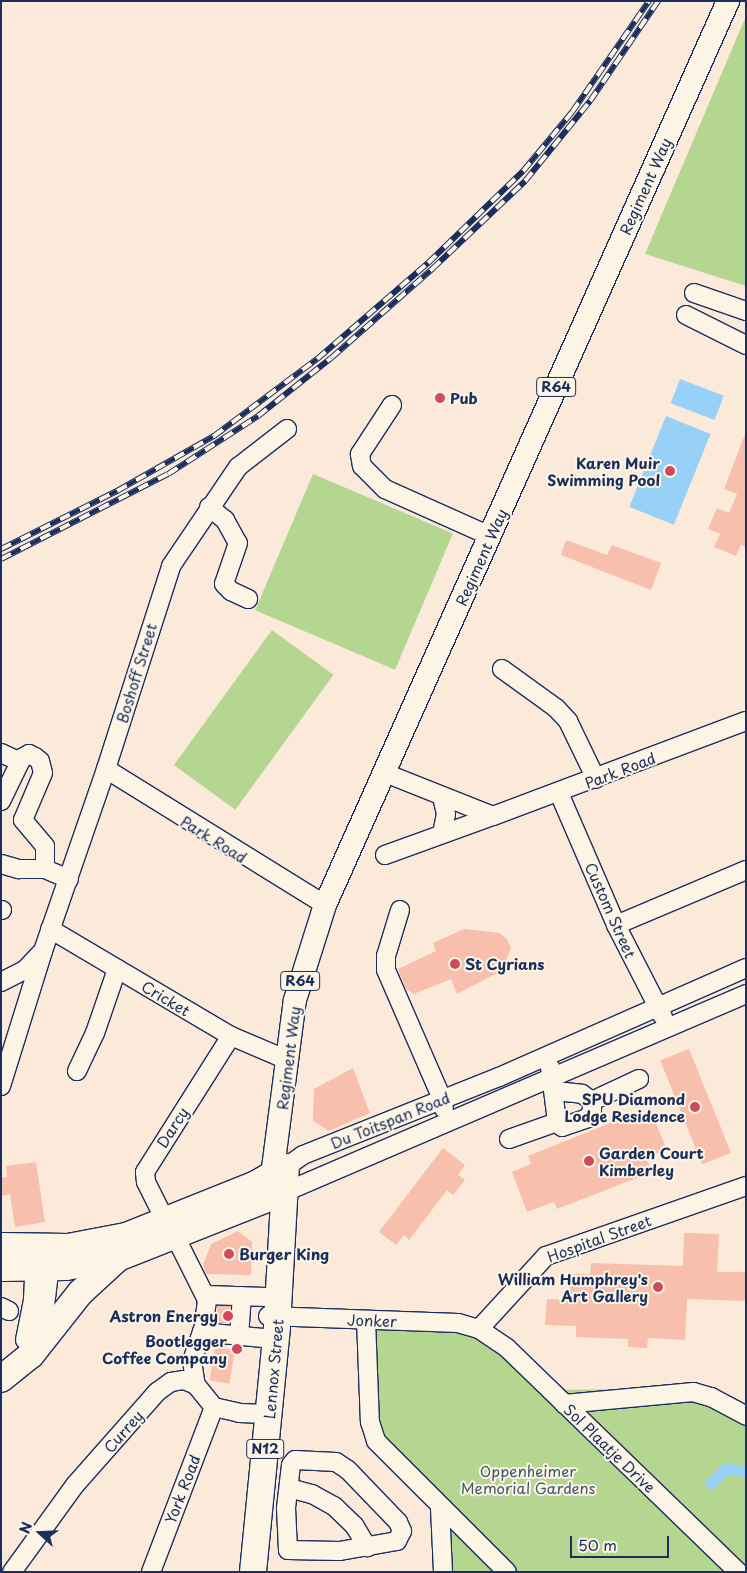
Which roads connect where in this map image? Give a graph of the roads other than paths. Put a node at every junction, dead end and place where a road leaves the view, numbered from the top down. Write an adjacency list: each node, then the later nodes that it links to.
1 (728, 1): 9 (main road, Regiment Way / R64)
2 (694, 293): 3 (street)
3 (746, 311)
4 (686, 315): 5 (street)
5 (746, 345)
6 (392, 405): 9 (street)
7 (287, 429): 8 (street, Boshoff Street)
8 (209, 507): 10 (street); 15 (street, Boshoff Street)
9 (490, 536): 16 (main road, Regiment Way / R64)
10 (248, 599)
11 (502, 670): 17 (street)
12 (746, 720): 17 (street, Park Road)
13 (1, 753): 14 (street)
14 (20, 762): 20 (street); 25 (street)
15 (106, 769): 27 (street, Boshoff Street); 28 (street, Park Road)
16 (385, 773): 19 (street); 28 (main road, Regiment Way / R64)
17 (596, 779): 18 (street, Park Road)
18 (560, 793): 21 (street, Park Road); 30 (street, Custom Street)
19 (442, 796): 21 (street); 22 (street)
20 (1, 801)
21 (493, 816): 22 (street, Park Road)
22 (442, 834): 23 (street, Park Road)
23 (385, 855)
24 (1, 864): 25 (street)
25 (45, 869): 27 (street)
26 (746, 870): 30 (street)
27 (69, 879): 31 (street, Boshoff Street)
28 (324, 904): 41 (main road, Regiment Way / R64)
29 (400, 910): 46 (street)
30 (616, 925): 37 (street, Custom Street)
31 (50, 929): 32 (street, Boshoff Street); 34 (street, Cricket)
32 (43, 951): 35 (street); 45 (street, Boshoff Street)
33 (746, 968): 37 (street, Du Toitspan Road)
34 (117, 969): 39 (street, Cricket); 42 (street)
35 (1, 982)
36 (746, 994): 38 (street, Du Toitspan Road)
37 (657, 1007): 38 (street, Custom Street); 40 (street, Du Toitspan Road)
38 (668, 1026): 44 (street, Du Toitspan Road)
39 (231, 1036): 41 (street, Cricket); 53 (street, Darcy)
40 (546, 1057): 44 (street); 46 (street, Du Toitspan Road)
41 (285, 1059): 51 (main road, Regiment Way / R64)
42 (77, 1071)
43 (639, 1079): 47 (street)
44 (554, 1084): 47 (street); 48 (street, Du Toitspan Road); 49 (street)
45 (1, 1086)
46 (442, 1099): 48 (street); 51 (street, Du Toitspan Road)
47 (592, 1100): 49 (street)
48 (446, 1122): 51 (street, Du Toitspan Road)
49 (557, 1122): 50 (street)
50 (509, 1139)
51 (279, 1183): 53 (highway, Du Toitspan Road); 59 (highway, Lennox Street / N12)
52 (746, 1186): 61 (street, Hospital Street)
53 (170, 1229): 55 (highway, Du Toitspan Road); 56 (highway, Du Toitspan Road); 58 (street)
54 (1, 1246): 55 (highway)
55 (43, 1257): 56 (highway, Du Toitspan Road); 57 (highway); 63 (street)
56 (118, 1258): 63 (highway)
57 (1, 1268)
58 (206, 1295): 59 (street); 62 (street)
59 (259, 1316): 60 (street, Jonker); 62 (street); 67 (highway, Lennox Street / N12)
60 (366, 1320): 61 (street, Jonker); 70 (street)
61 (479, 1329): 65 (street, Sol Plaatje Drive)
62 (202, 1332): 64 (street)
63 (1, 1378)
64 (196, 1385): 66 (street); 72 (street, Currey)
65 (564, 1404): 68 (street); 78 (street, Sol Plaatje Drive)
66 (214, 1407): 67 (street); 73 (street, York Road)
67 (262, 1413): 74 (highway, Lennox Street / N12); 75 (highway, Lennox Street / N12)
68 (746, 1416)
69 (288, 1488): 71 (street); 71 (street); 71 (street)
70 (440, 1508): 76 (street); 77 (street)
71 (367, 1548)
72 (12, 1572)
73 (151, 1572)
74 (239, 1572)
75 (253, 1572)
76 (443, 1572)
77 (506, 1572)
78 (738, 1572)

